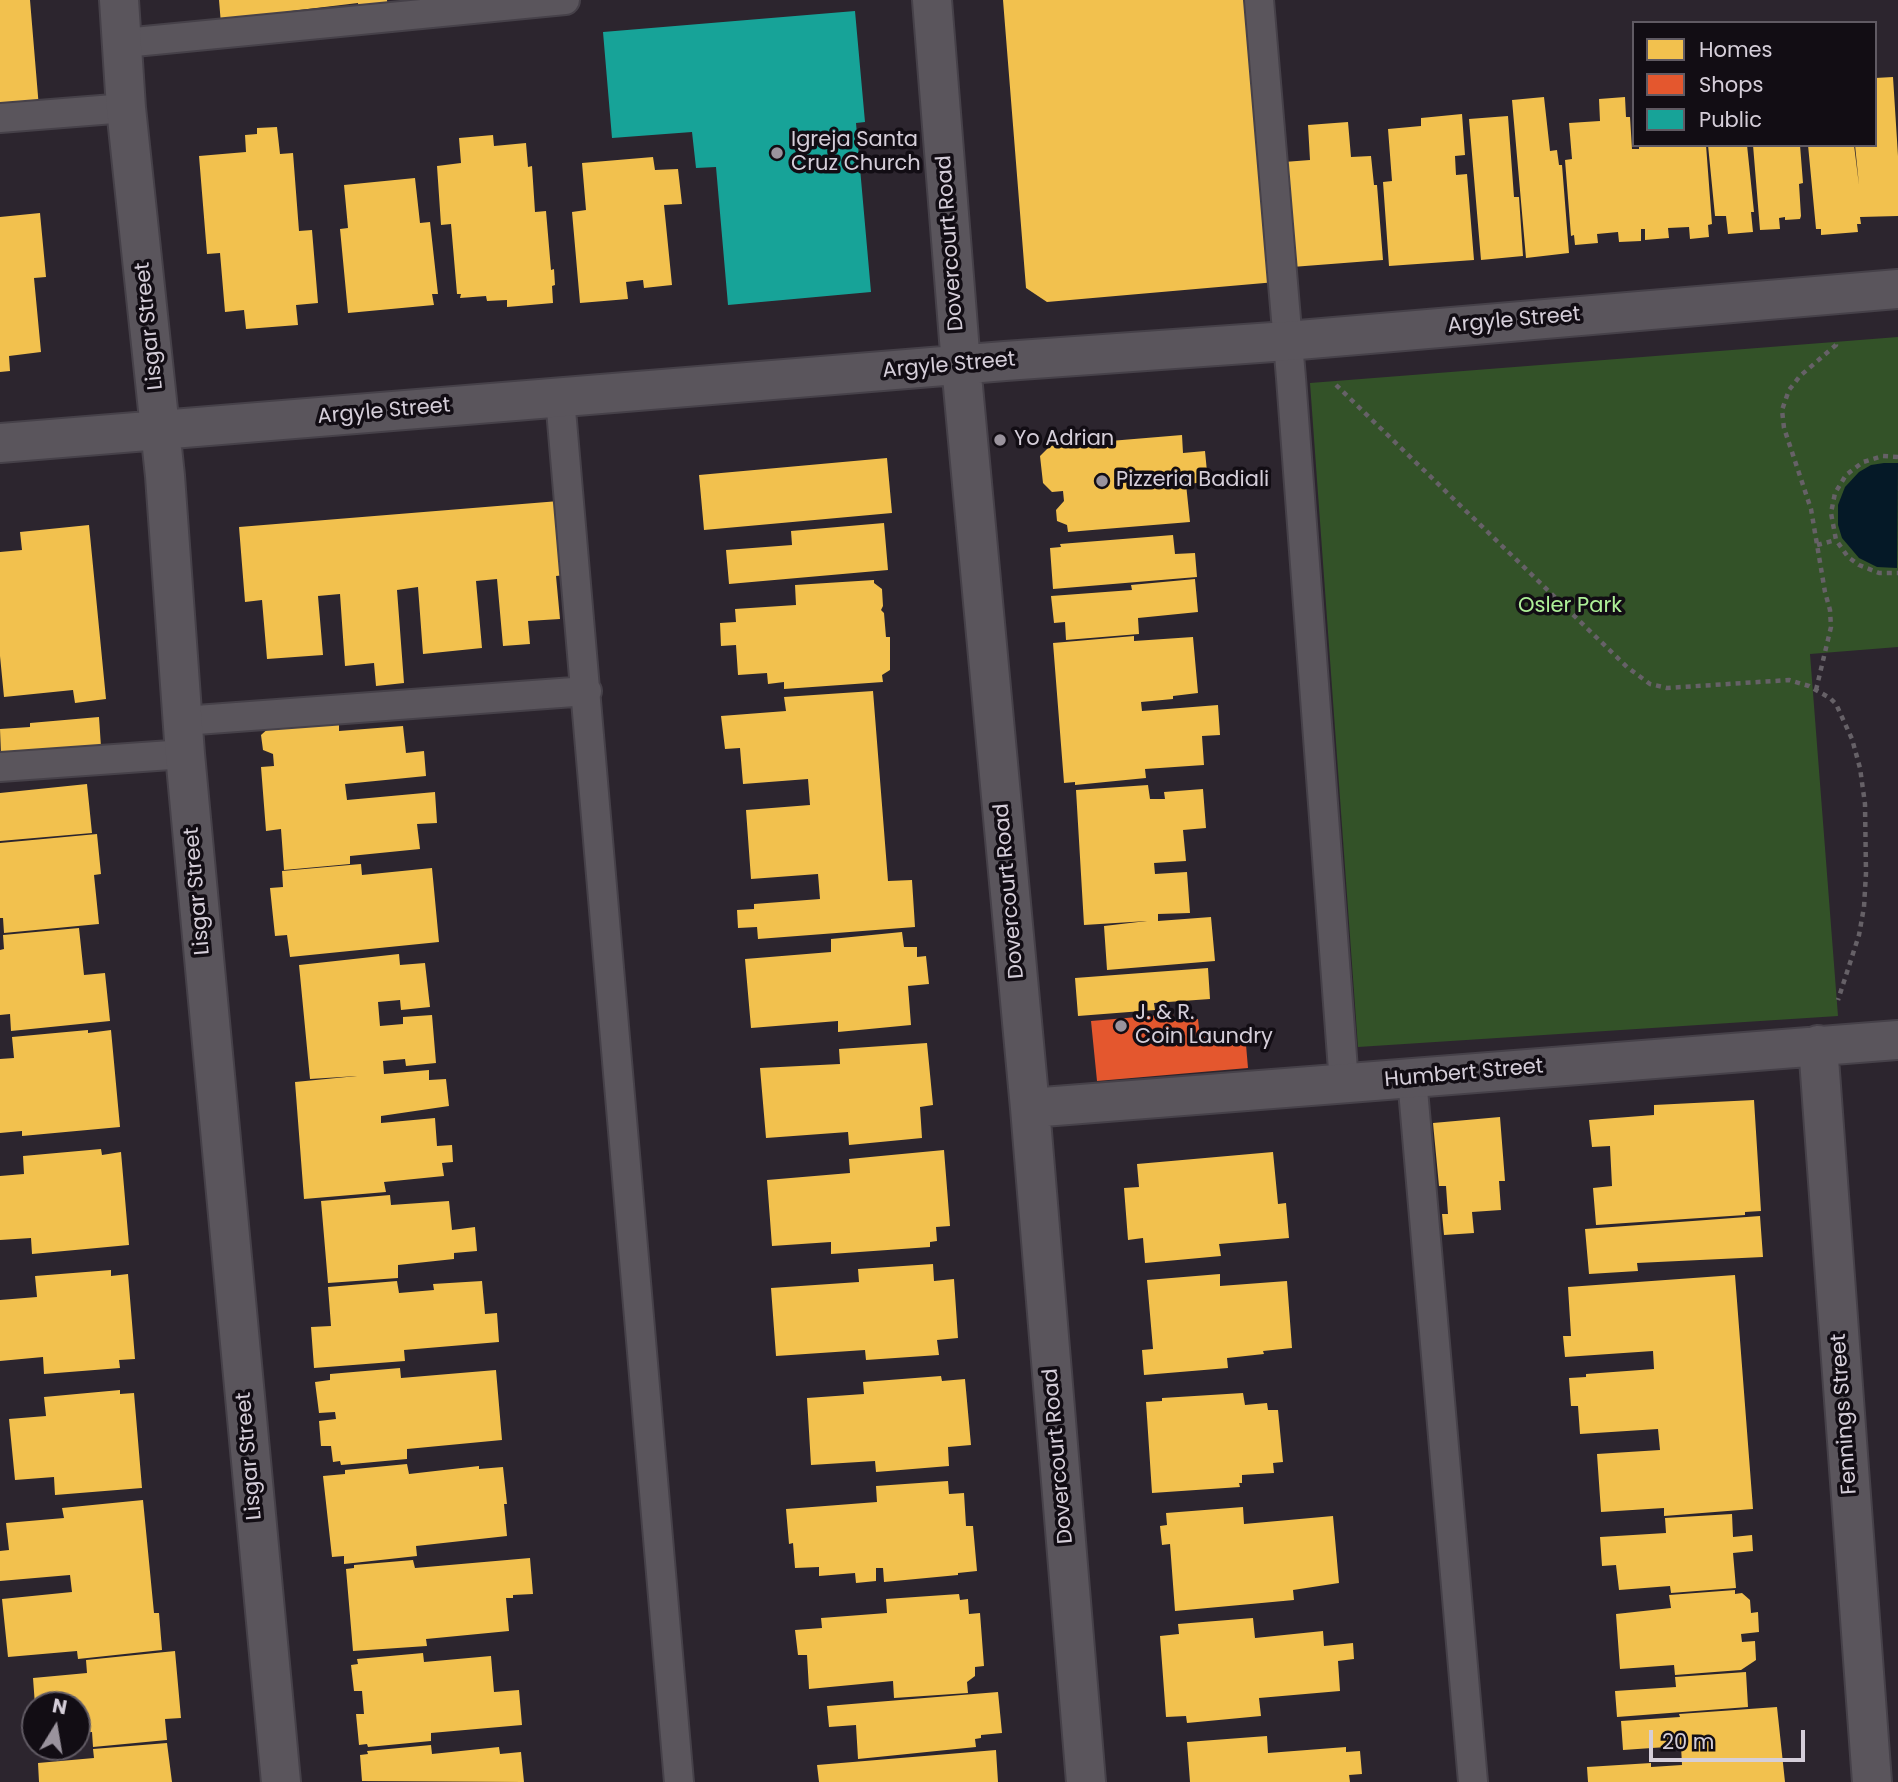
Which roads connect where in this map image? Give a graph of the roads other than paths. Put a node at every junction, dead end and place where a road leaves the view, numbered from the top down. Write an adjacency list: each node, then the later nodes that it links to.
1 (119, 0): 6 (street, Lisgar Street)
2 (565, 0): 5 (lane)
3 (932, 0): 11 (street, Dovercourt Road)
4 (1259, 0): 10 (lane)
5 (522, 2): 6 (lane)
6 (124, 43): 7 (street, Lisgar Street)
7 (126, 108): 8 (lane); 13 (street, Lisgar Street)
8 (0, 118)
9 (1898, 289): 10 (street, Argyle Street)
10 (1287, 341): 11 (street, Argyle Street); 21 (lane)
11 (961, 365): 12 (street, Argyle Street); 22 (street, Dovercourt Road)
12 (560, 398): 13 (street, Argyle Street); 15 (lane)
13 (161, 429): 14 (street, Argyle Street); 16 (street, Lisgar Street)
14 (0, 443)
15 (586, 691): 16 (lane); 24 (lane)
16 (184, 738): 17 (lane); 23 (street, Lisgar Street)
17 (0, 767)
18 (1898, 1040): 19 (street, Humbert Street)
19 (1818, 1045): 20 (street, Humbert Street); 27 (street, Fennings Street)
20 (1412, 1078): 21 (street, Humbert Street); 26 (lane)
21 (1344, 1083): 22 (street, Humbert Street)
22 (1030, 1108): 25 (street, Dovercourt Road)
23 (281, 1782)
24 (679, 1782)
25 (1086, 1782)
26 (1473, 1782)
27 (1872, 1782)

